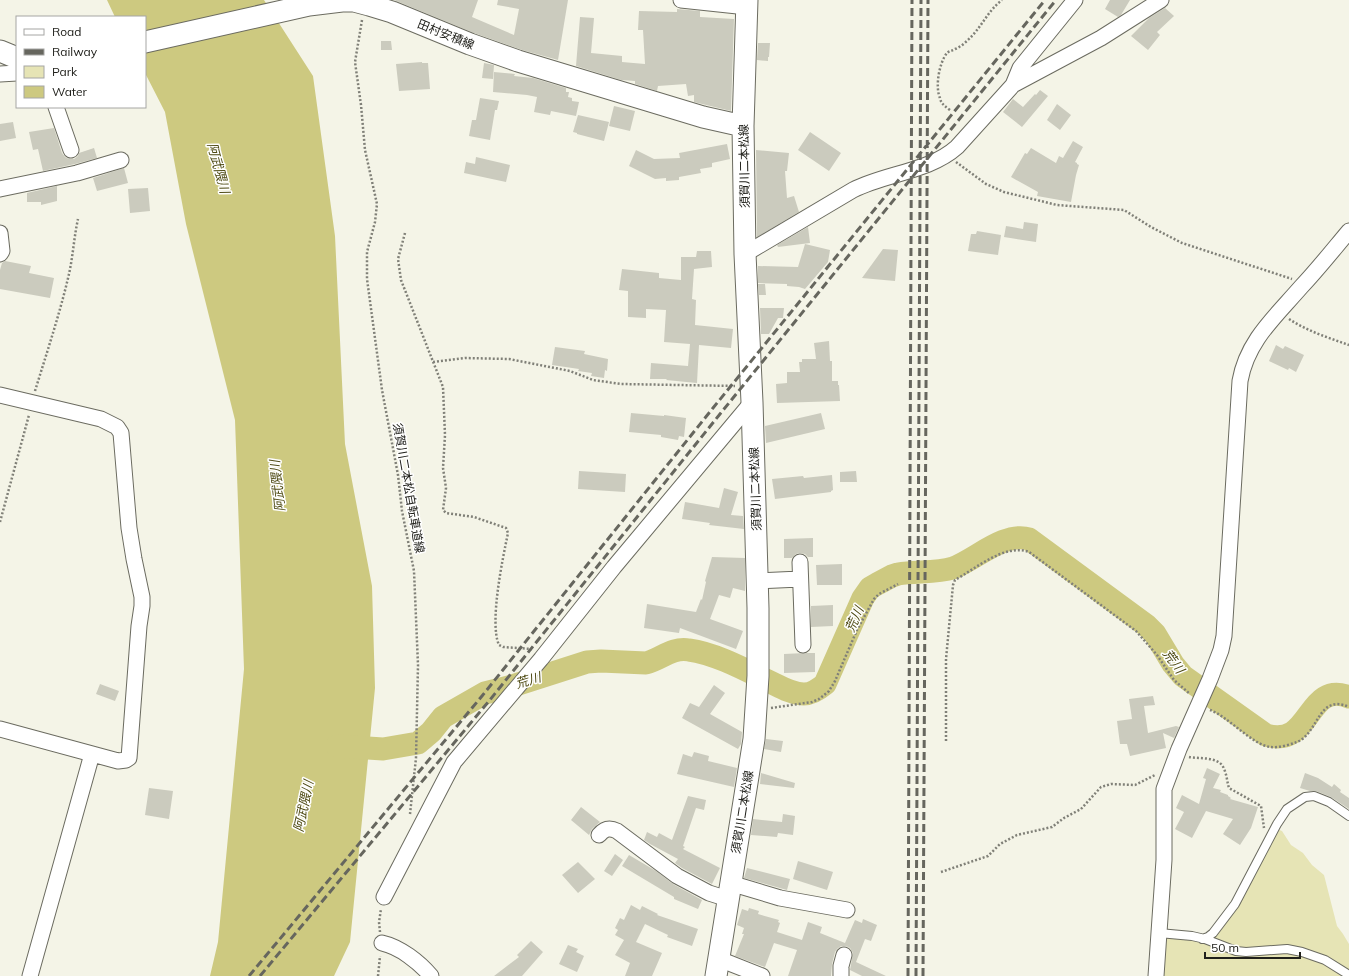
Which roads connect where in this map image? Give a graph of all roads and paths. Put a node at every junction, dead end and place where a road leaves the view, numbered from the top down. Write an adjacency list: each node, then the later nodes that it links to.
1 (681, 0): 6 (street)
2 (1002, 0): 14 (path)
3 (1075, 0): 12 (street)
4 (1161, 0): 12 (street)
5 (364, 3): 7 (main road, 田村安積線); 15 (main road, 田村安積線); 48 (path, 須賀川二本松自転車道線)
6 (747, 3): 15 (main road, 須賀川二本松線)
7 (146, 42)
8 (0, 51): 9 (main road)
9 (16, 58)
10 (16, 73): 11 (street)
11 (0, 74)
12 (1013, 85): 17 (street)
13 (56, 108): 16 (street)
14 (950, 110)
15 (743, 126): 25 (main road, 須賀川二本松線)
16 (71, 150)
17 (946, 155): 25 (street); 26 (path)
18 (121, 160): 19 (street)
19 (0, 189)
20 (78, 219): 32 (path)
21 (1349, 231): 26 (street)
22 (405, 232): 29 (path)
23 (0, 234): 24 (street)
24 (0, 254)
25 (745, 254): 30 (main road, 須賀川二本松線)
26 (1305, 283): 27 (street)
27 (1280, 312): 28 (path); 40 (street)
28 (1349, 345)
29 (433, 362): 30 (path); 39 (path)
30 (752, 394): 36 (main road, 須賀川二本松線); 39 (street)
31 (0, 395): 32 (street)
32 (32, 403): 33 (path); 45 (street)
33 (0, 522)
34 (800, 562): 35 (street)
35 (800, 579): 36 (street); 38 (street)
36 (758, 582): 42 (main road, 須賀川二本松線)
37 (898, 584): 42 (path)
38 (803, 644)
39 (545, 654): 53 (street)
40 (1198, 705): 41 (path); 44 (path); 46 (street)
41 (1349, 707)
42 (756, 708): 52 (main road, 須賀川二本松線)
43 (0, 729): 45 (street)
44 (946, 741)
45 (92, 754): 61 (street)
46 (1174, 761): 50 (path); 51 (path); 55 (street)
47 (1349, 816): 50 (lane)
48 (408, 822)
49 (599, 835): 52 (street)
50 (1267, 843): 56 (lane)
51 (941, 872)
52 (729, 891): 54 (street); 59 (main road, 須賀川二本松線)
53 (384, 897): 57 (path)
54 (847, 910)
55 (1159, 933): 56 (lane); 66 (street)
56 (1202, 939): 60 (lane)
57 (382, 943): 62 (path); 63 (street)
58 (844, 955): 65 (street)
59 (717, 968): 64 (street)
60 (1349, 975)
61 (30, 976)
62 (378, 976)
63 (431, 976)
64 (762, 976)
65 (841, 976)
66 (1156, 976)

